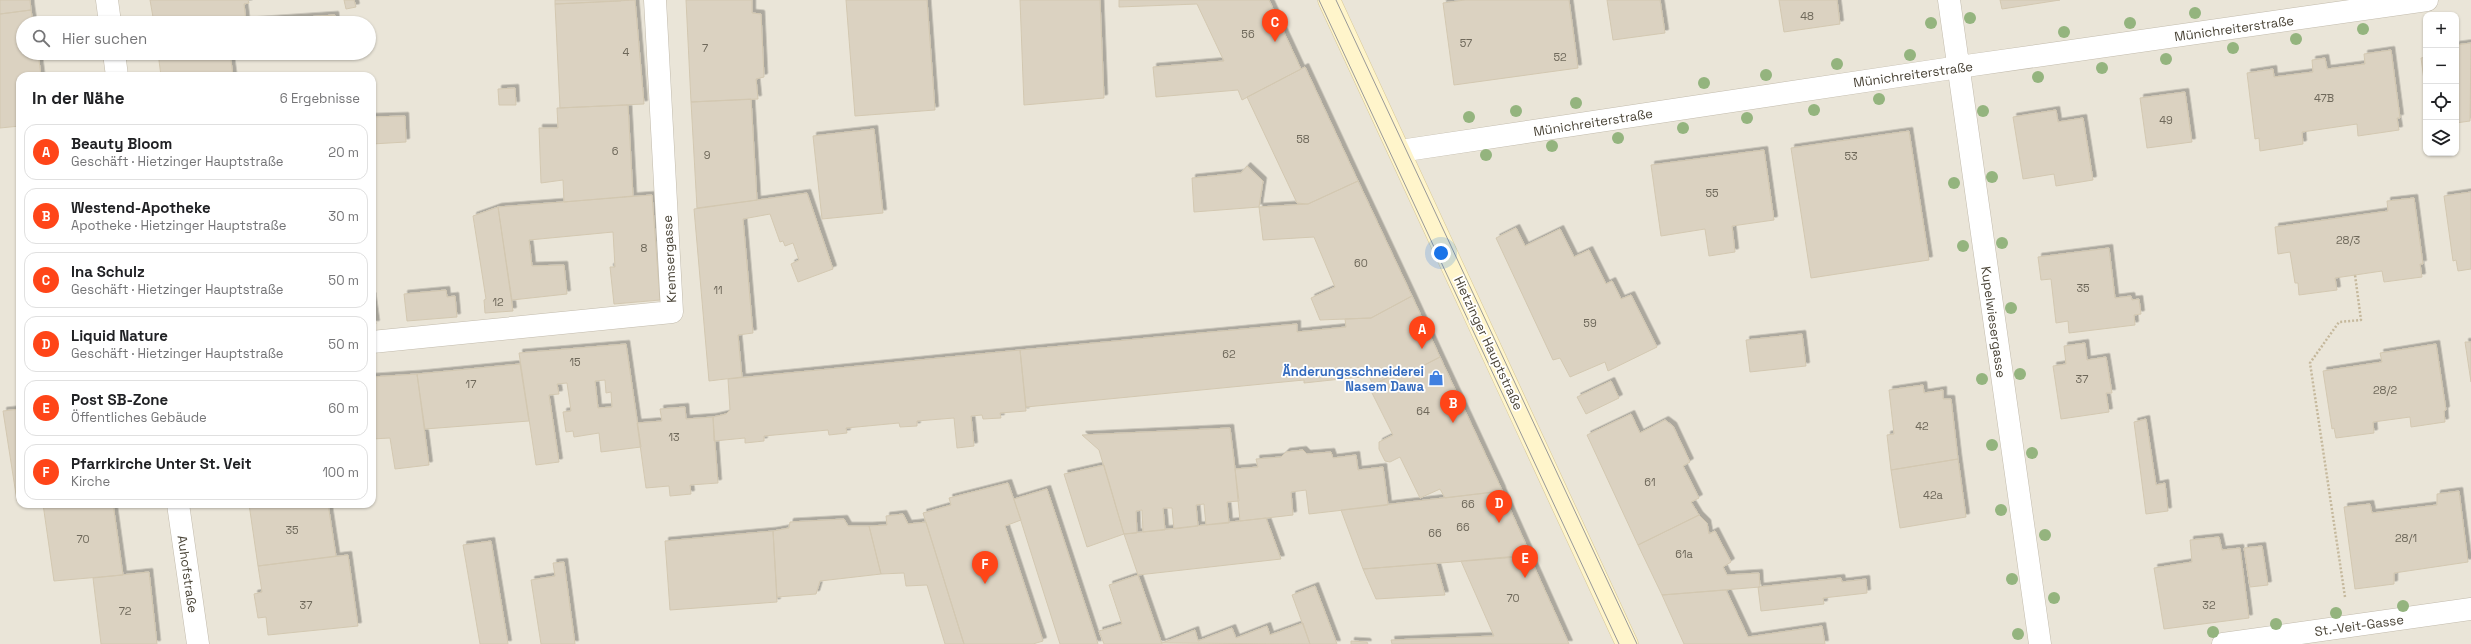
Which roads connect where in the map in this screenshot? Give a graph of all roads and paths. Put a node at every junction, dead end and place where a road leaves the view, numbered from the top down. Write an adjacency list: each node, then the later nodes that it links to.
1 (107, 0): 6 (street)
2 (655, 0): 12 (street, Kremsergasse)
3 (1329, 0): 10 (main road, Hietzinger Hauptstraße)
4 (1949, 0): 8 (street, Kupelwiesergasse)
5 (2426, 0): 8 (street, Münichreiterstraße)
6 (109, 16)
7 (115, 60): 9 (street)
8 (1958, 67): 10 (street, Münichreiterstraße); 18 (street, Kupelwiesergasse)
9 (116, 72)
10 (1400, 150): 17 (main road, Hietzinger Hauptstraße)
11 (2355, 275): 15 (path)
12 (376, 342)
13 (179, 508): 16 (street, Auhofstraße)
14 (2471, 609): 15 (street, St.-Veit-Gasse)
15 (2349, 626): 19 (street, St.-Veit-Gasse)
16 (198, 644)
17 (1627, 644)
18 (2040, 644)
19 (2223, 644)

